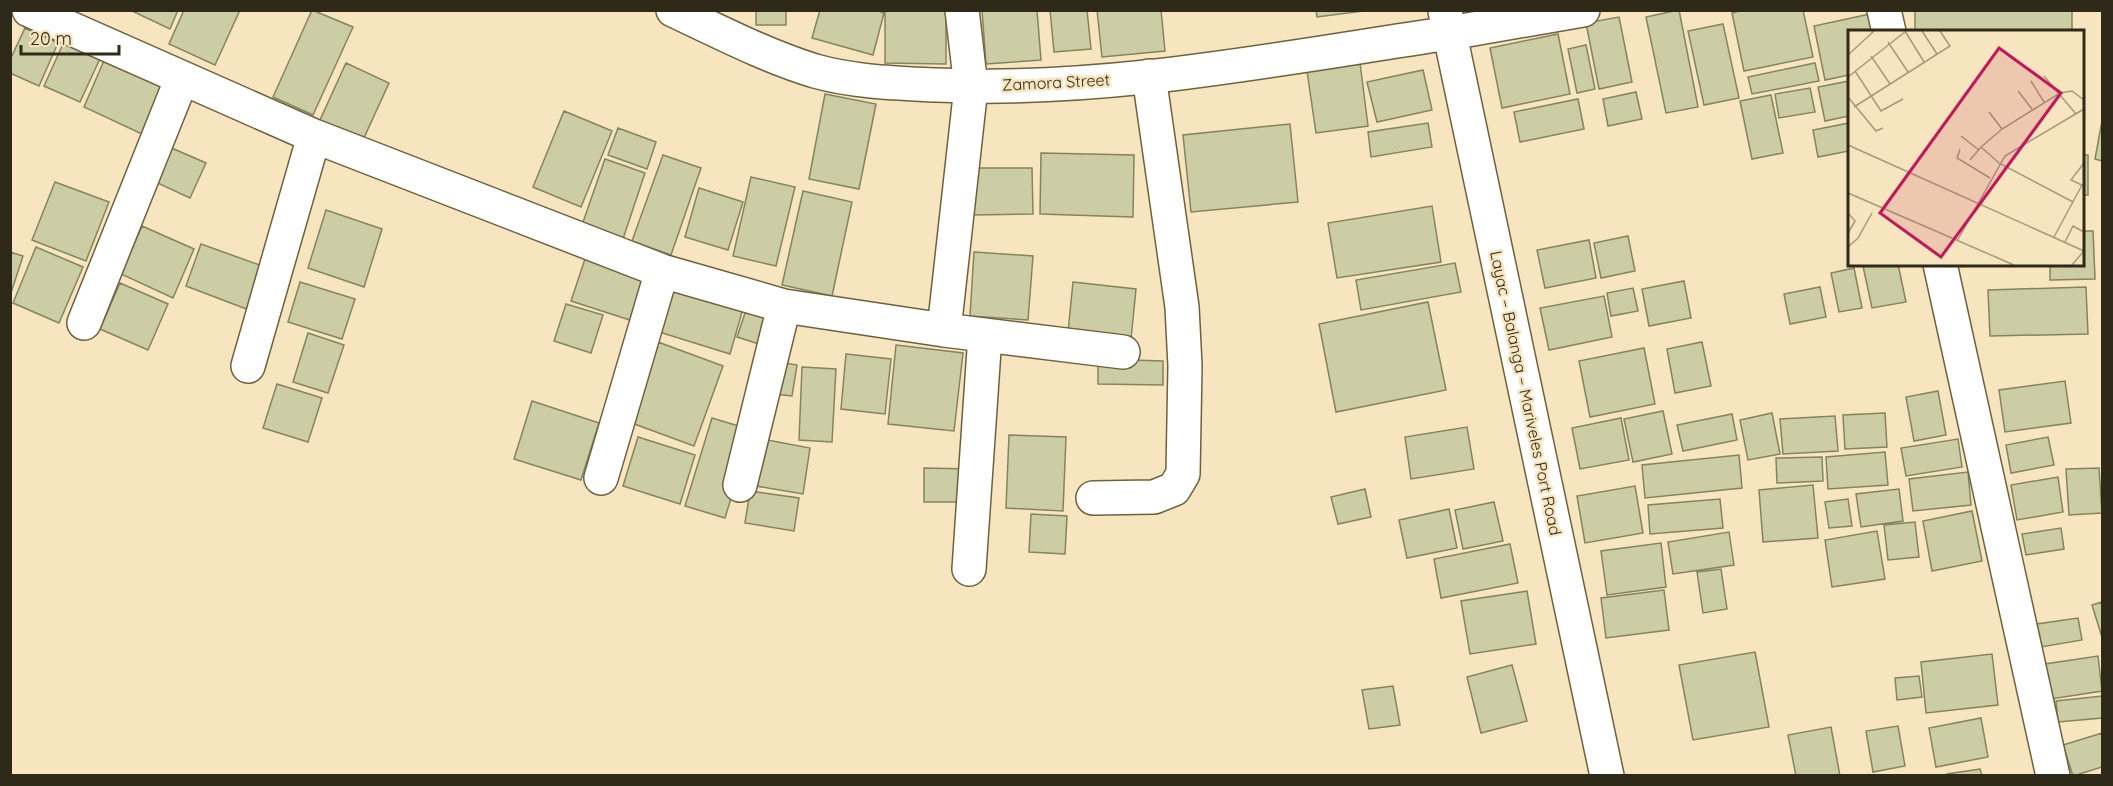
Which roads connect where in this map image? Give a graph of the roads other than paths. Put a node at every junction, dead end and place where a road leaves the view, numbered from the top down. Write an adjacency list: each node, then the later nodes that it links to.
1 (29, 10): 9 (street)
2 (673, 10): 10 (street, Zamora Street)
3 (962, 10): 10 (street)
4 (1583, 10): 6 (street, Zamora Street)
5 (1884, 10): 7 (street)
6 (1447, 22): 8 (street, Zamora Street); 24 (street, Layac – Balanga – Mariveles Port Road)
7 (1889, 30)
8 (1149, 76): 10 (street, Zamora Street); 22 (street)
9 (182, 78): 11 (street); 15 (street)
10 (971, 87): 16 (street)
11 (314, 136): 13 (street); 19 (street)
12 (1940, 266): 25 (street)
13 (662, 271): 14 (street); 20 (street)
14 (784, 306): 16 (street); 21 (street)
15 (84, 323)
16 (944, 330): 17 (street)
17 (985, 335): 18 (street); 23 (street)
18 (1123, 352)
19 (248, 366)
20 (601, 478)
21 (740, 485)
22 (1093, 498)
23 (969, 569)
24 (1607, 776)
25 (2053, 776)

